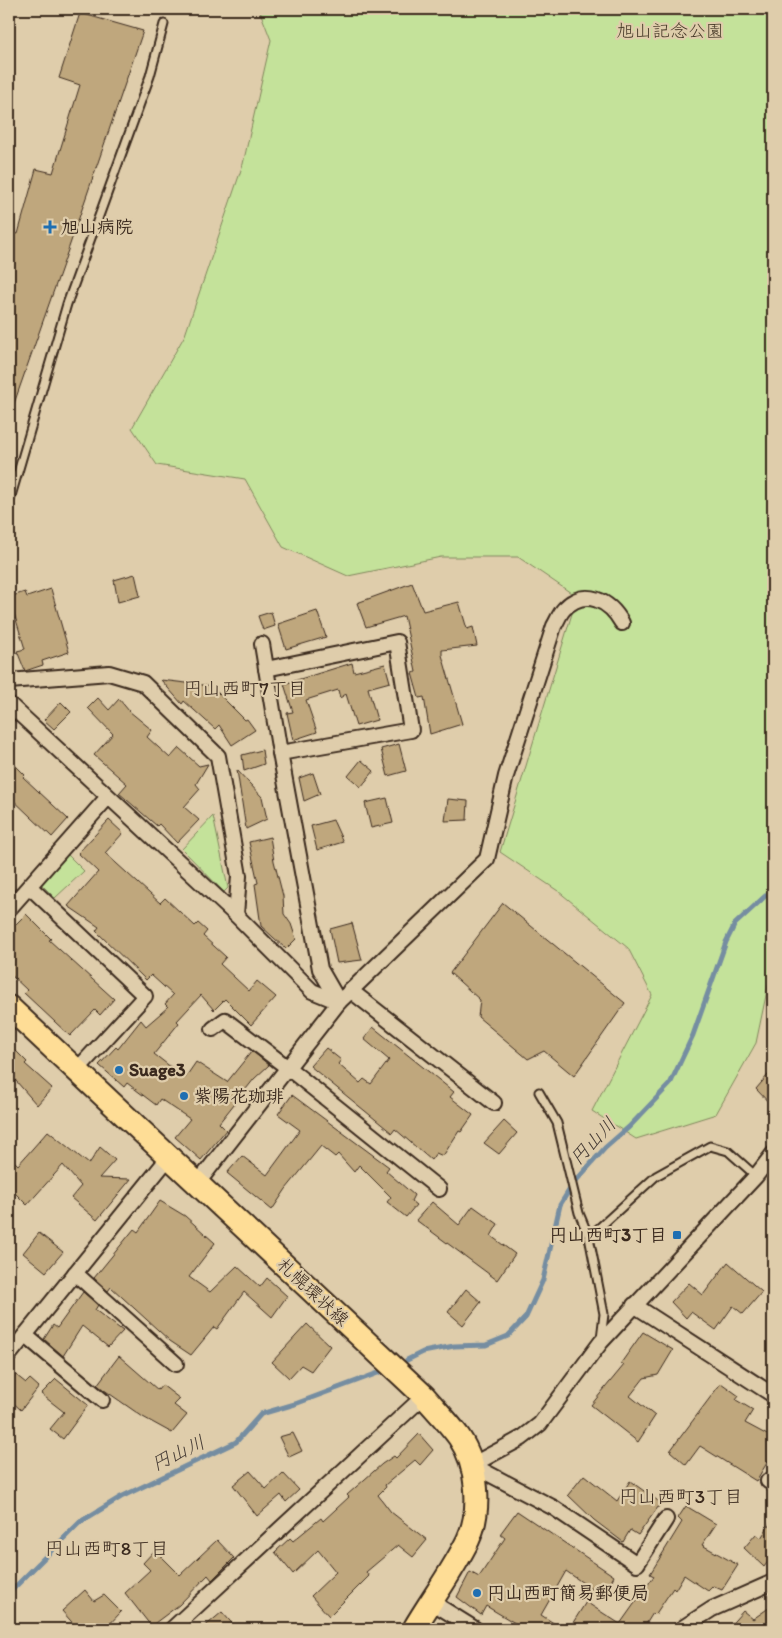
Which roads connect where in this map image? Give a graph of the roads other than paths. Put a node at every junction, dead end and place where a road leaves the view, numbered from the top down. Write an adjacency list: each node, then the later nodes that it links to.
1 (164, 24): 2 (lane)
2 (9, 503)
3 (622, 623): 13 (street)
4 (262, 644): 5 (street)
5 (266, 669): 8 (street); 8 (street)
6 (9, 681): 12 (street)
7 (9, 704): 9 (street)
8 (280, 753): 14 (street)
9 (107, 798): 10 (street); 12 (street)
10 (30, 887): 11 (street); 18 (street)
11 (9, 909)
12 (236, 915): 14 (street)
13 (350, 990): 14 (street); 20 (street)
14 (339, 1002): 17 (street)
15 (9, 1007): 18 (main road, 札幌環状線)
16 (213, 1029): 17 (street)
17 (288, 1068): 24 (street); 25 (street)
18 (76, 1071): 22 (main road, 札幌環状線)
19 (539, 1092): 26 (lane)
20 (494, 1103)
21 (773, 1154): 23 (street)
22 (169, 1157): 24 (main road, 札幌環状線); 27 (street)
23 (756, 1176): 26 (lane); 28 (street)
24 (198, 1184): 34 (main road, 札幌環状線)
25 (439, 1189)
26 (589, 1237): 30 (lane)
27 (75, 1272): 29 (street); 32 (street)
28 (634, 1305): 30 (street); 33 (street)
29 (25, 1335): 31 (street); 35 (street)
30 (601, 1342): 36 (street)
31 (9, 1355)
32 (176, 1364)
33 (773, 1395)
34 (424, 1396): 36 (main road, 札幌環状線); 40 (street)
35 (102, 1400)
36 (472, 1465): 37 (street); 39 (main road, 札幌環状線)
37 (666, 1519)
38 (773, 1582): 43 (street)
39 (430, 1602): 41 (main road, 札幌環状線); 42 (street)
40 (172, 1629)
41 (414, 1629)
42 (475, 1629)
43 (681, 1629)

